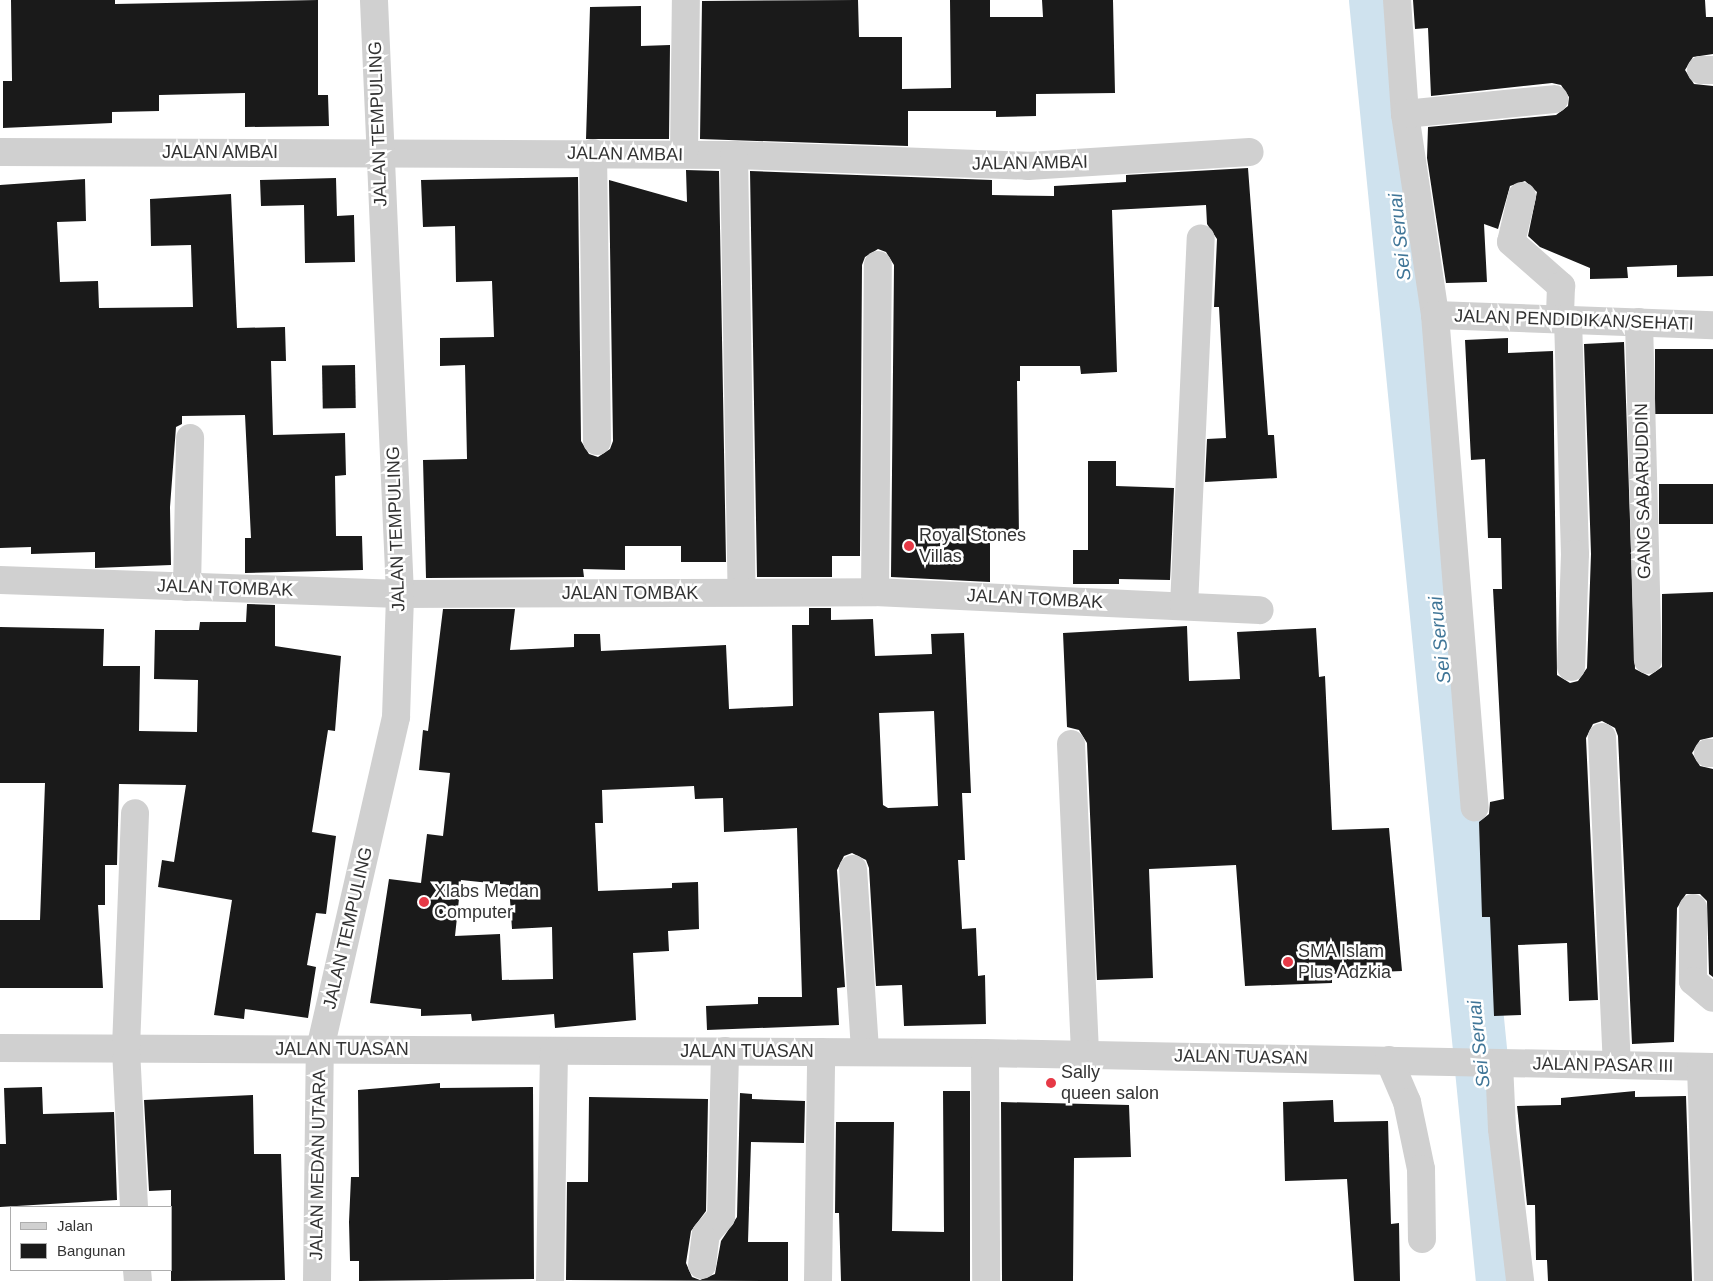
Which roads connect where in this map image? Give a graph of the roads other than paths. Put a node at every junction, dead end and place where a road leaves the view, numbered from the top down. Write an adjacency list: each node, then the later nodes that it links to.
1 (374, 0): 8 (street, JALAN TEMPULING)
2 (686, 0): 10 (street)
3 (1396, 0): 5 (street)
4 (1554, 99): 5 (street)
5 (1405, 114): 15 (street)
6 (0, 152): 8 (street, JALAN AMBAI)
7 (1250, 152): 11 (street, JALAN AMBAI)
8 (378, 153): 9 (street, JALAN AMBAI); 25 (street, JALAN TEMPULING)
9 (593, 153): 10 (street, JALAN AMBAI); 20 (street)
10 (684, 154): 11 (street, JALAN AMBAI)
11 (734, 155): 23 (street)
12 (1522, 196): 16 (street)
13 (1202, 238): 26 (street)
14 (878, 265): 24 (street)
15 (1435, 315): 16 (street, JALAN PENDIDIKAN/SEHATI); 32 (street)
16 (1564, 320): 17 (street, JALAN PENDIDIKAN/SEHATI); 29 (street)
17 (1639, 322): 18 (street, JALAN PENDIDIKAN/SEHATI); 28 (street, GANG SABARUDDIN)
18 (1713, 325)
19 (190, 438): 22 (street)
20 (597, 441)
21 (0, 580): 22 (street, JALAN TOMBAK)
22 (187, 587): 25 (street, JALAN TOMBAK)
23 (742, 592): 24 (street, JALAN TOMBAK); 25 (street, JALAN TOMBAK)
24 (875, 592): 26 (street, JALAN TOMBAK)
25 (400, 594): 39 (street, JALAN TEMPULING)
26 (1184, 606): 27 (street, JALAN TOMBAK)
27 (1260, 610)
28 (1648, 660)
29 (1572, 667)
30 (1602, 737): 48 (street)
31 (1071, 744): 45 (street)
32 (1475, 807)
33 (136, 813): 38 (street)
34 (853, 869): 43 (street)
35 (1693, 908): 36 (street)
36 (1713, 998)
37 (0, 1048): 38 (street, JALAN TUASAN)
38 (126, 1048): 39 (street, JALAN TUASAN); 50 (street)
39 (320, 1049): 40 (street, JALAN TUASAN); 53 (street, JALAN MEDAN UTARA)
40 (554, 1051): 41 (street, JALAN TUASAN); 54 (street)
41 (724, 1051): 42 (street, JALAN TUASAN); 52 (street)
42 (821, 1052): 43 (street, JALAN TUASAN); 55 (street)
43 (865, 1052): 44 (street, JALAN TUASAN)
44 (985, 1052): 45 (street, JALAN TUASAN); 56 (street)
45 (1085, 1054): 46 (street, JALAN TUASAN)
46 (1389, 1060): 47 (street, JALAN TUASAN); 51 (street)
47 (1496, 1063): 48 (street, JALAN PASAR III); 57 (street)
48 (1617, 1065): 49 (street, JALAN PASAR III)
49 (1707, 1067): 58 (street)
50 (134, 1206)
51 (1422, 1239)
52 (702, 1265)
53 (317, 1281)
54 (550, 1281)
55 (818, 1281)
56 (986, 1281)
57 (1520, 1281)
58 (1708, 1281)

